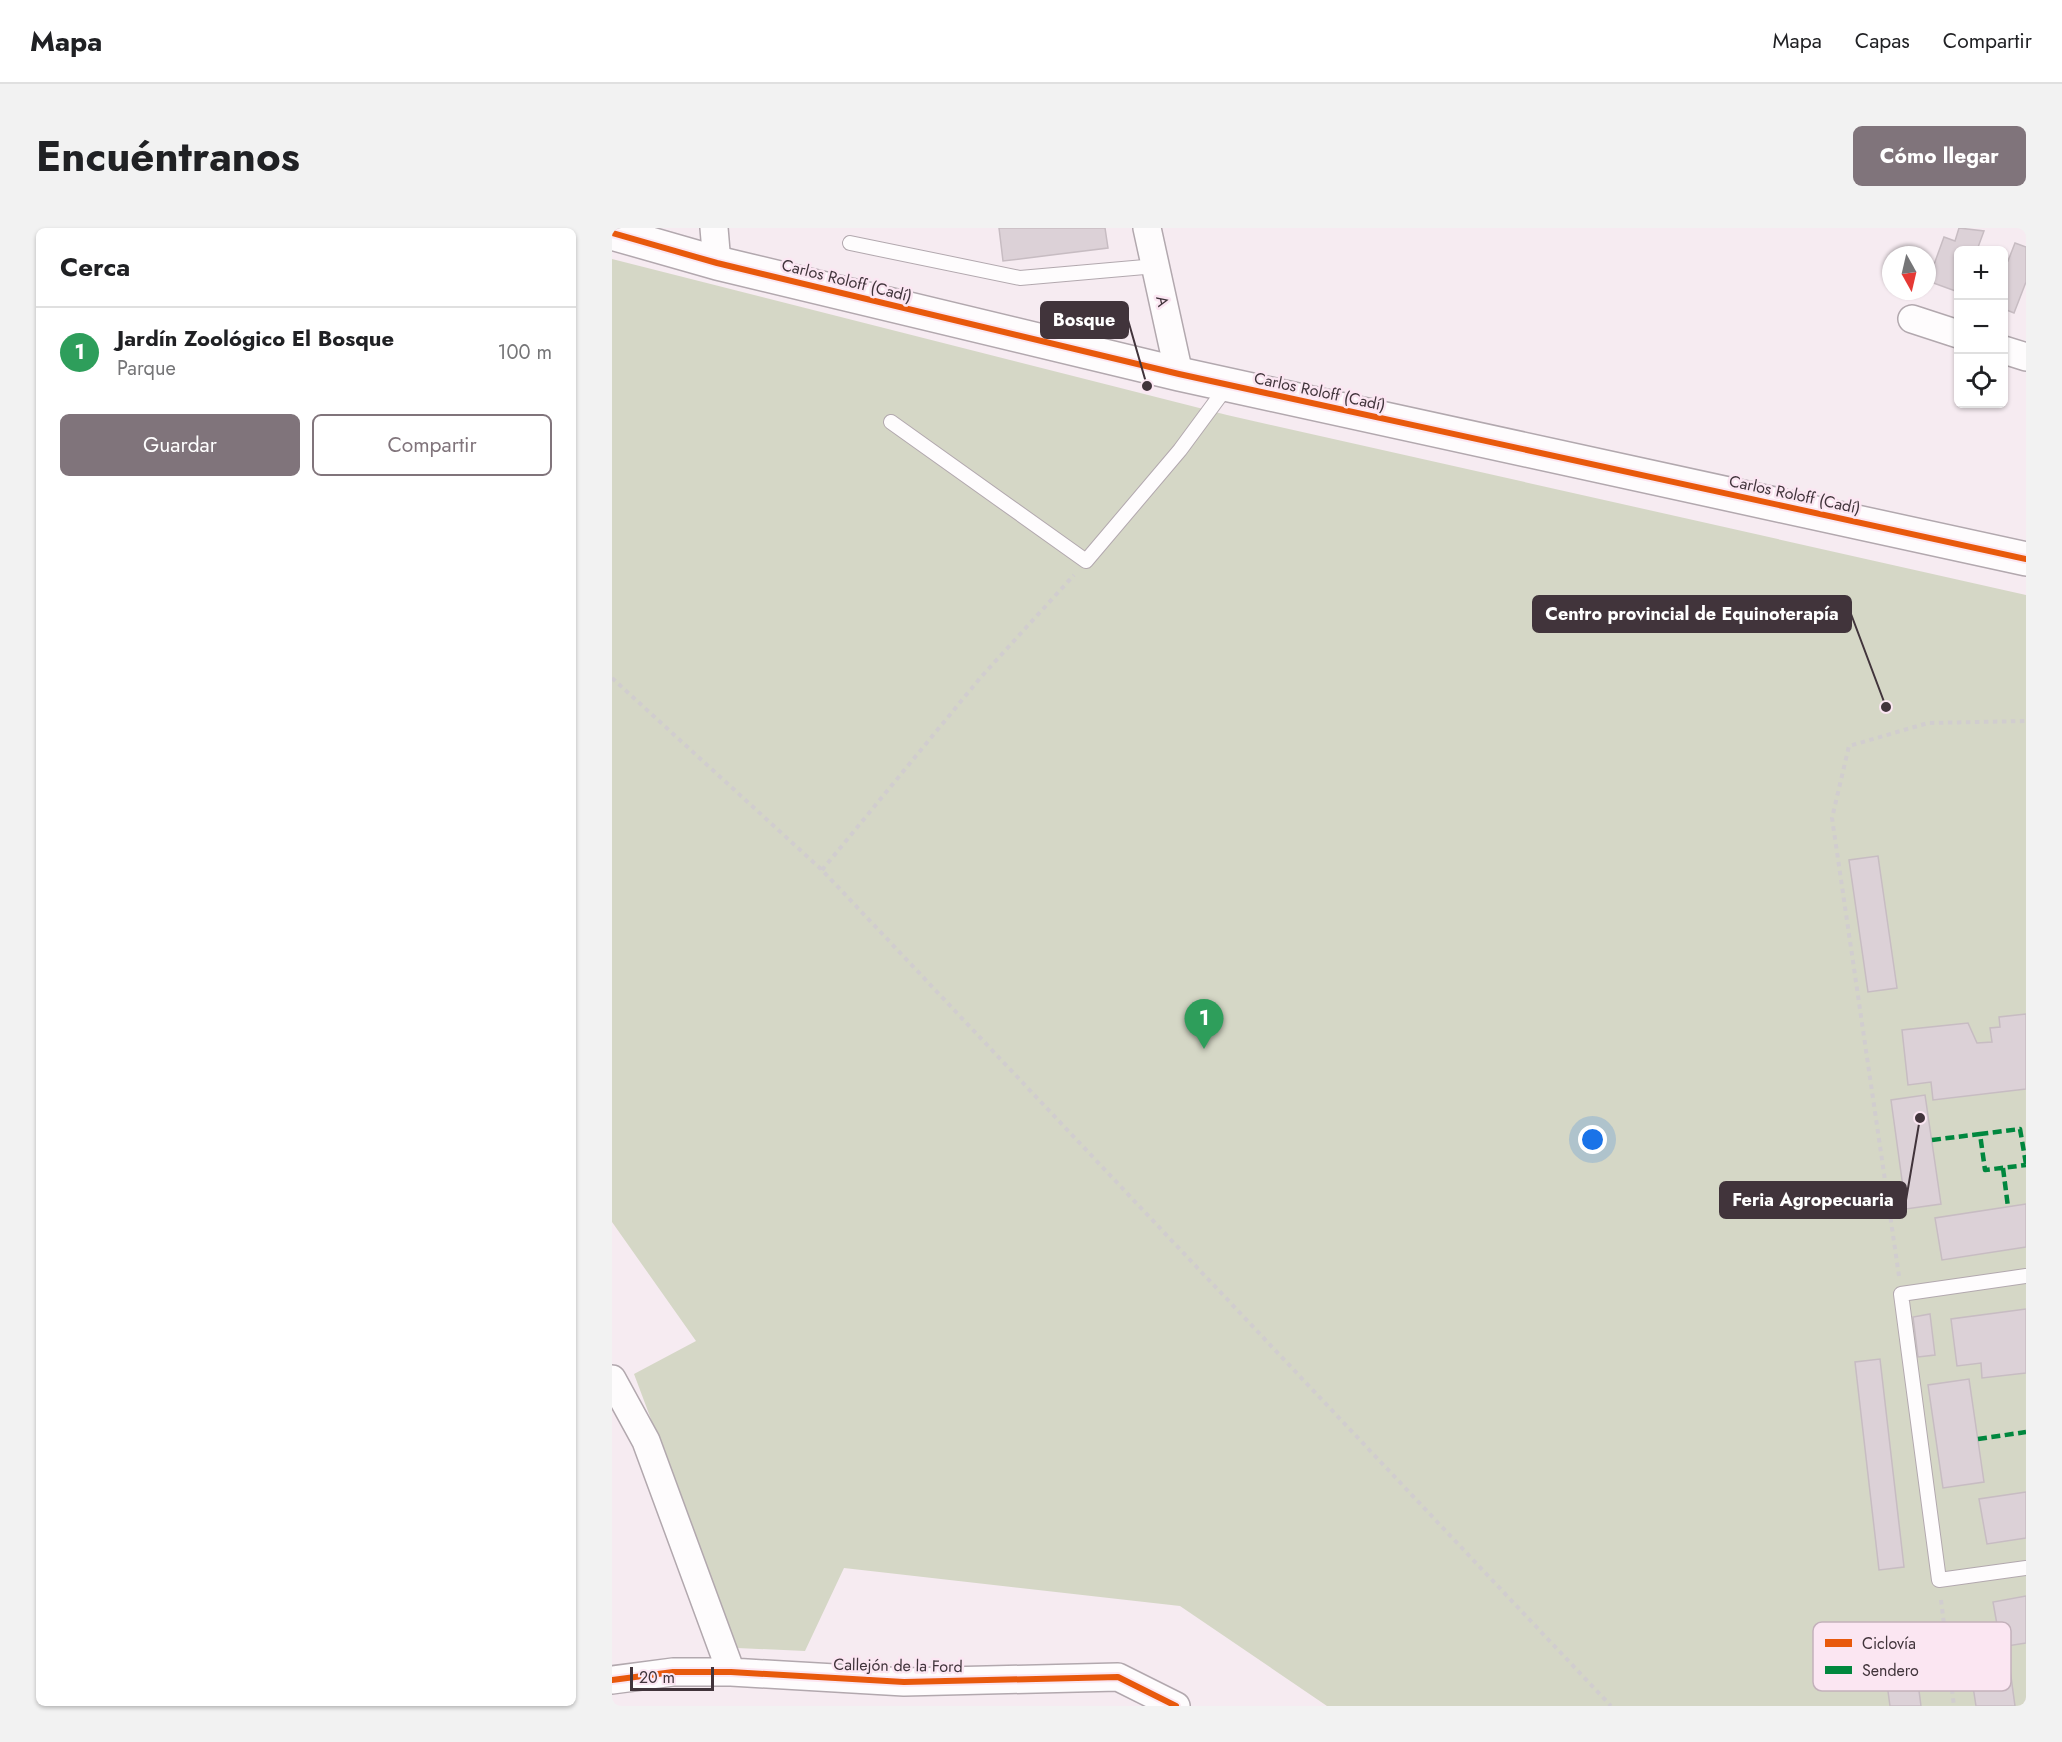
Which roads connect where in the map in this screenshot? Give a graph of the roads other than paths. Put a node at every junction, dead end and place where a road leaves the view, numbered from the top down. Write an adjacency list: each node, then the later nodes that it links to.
1 (714, 228): 5 (street)
2 (1147, 228): 6 (street, A)
3 (612, 233): 5 (street, Carlos Roloff (Cadí))
4 (850, 243): 6 (lane)
5 (717, 263): 11 (street, Carlos Roloff (Cadí))
6 (1156, 267): 11 (street, A)
7 (1912, 319): 8 (street)
8 (1954, 332)
9 (2008, 351): 10 (street)
10 (2026, 357)
11 (1179, 374): 12 (street, Carlos Roloff (Cadí))
12 (1229, 385): 13 (lane); 14 (street, Carlos Roloff (Cadí))
13 (891, 422)
14 (2026, 559)
15 (2026, 1276): 17 (lane)
16 (612, 1379): 18 (street)
17 (2026, 1568)
18 (731, 1672): 19 (street, Callejón de la Ford); 20 (street, Callejón de la Ford)
19 (612, 1680)
20 (906, 1694): 21 (street, Callejón de la Ford)
21 (1176, 1706)

